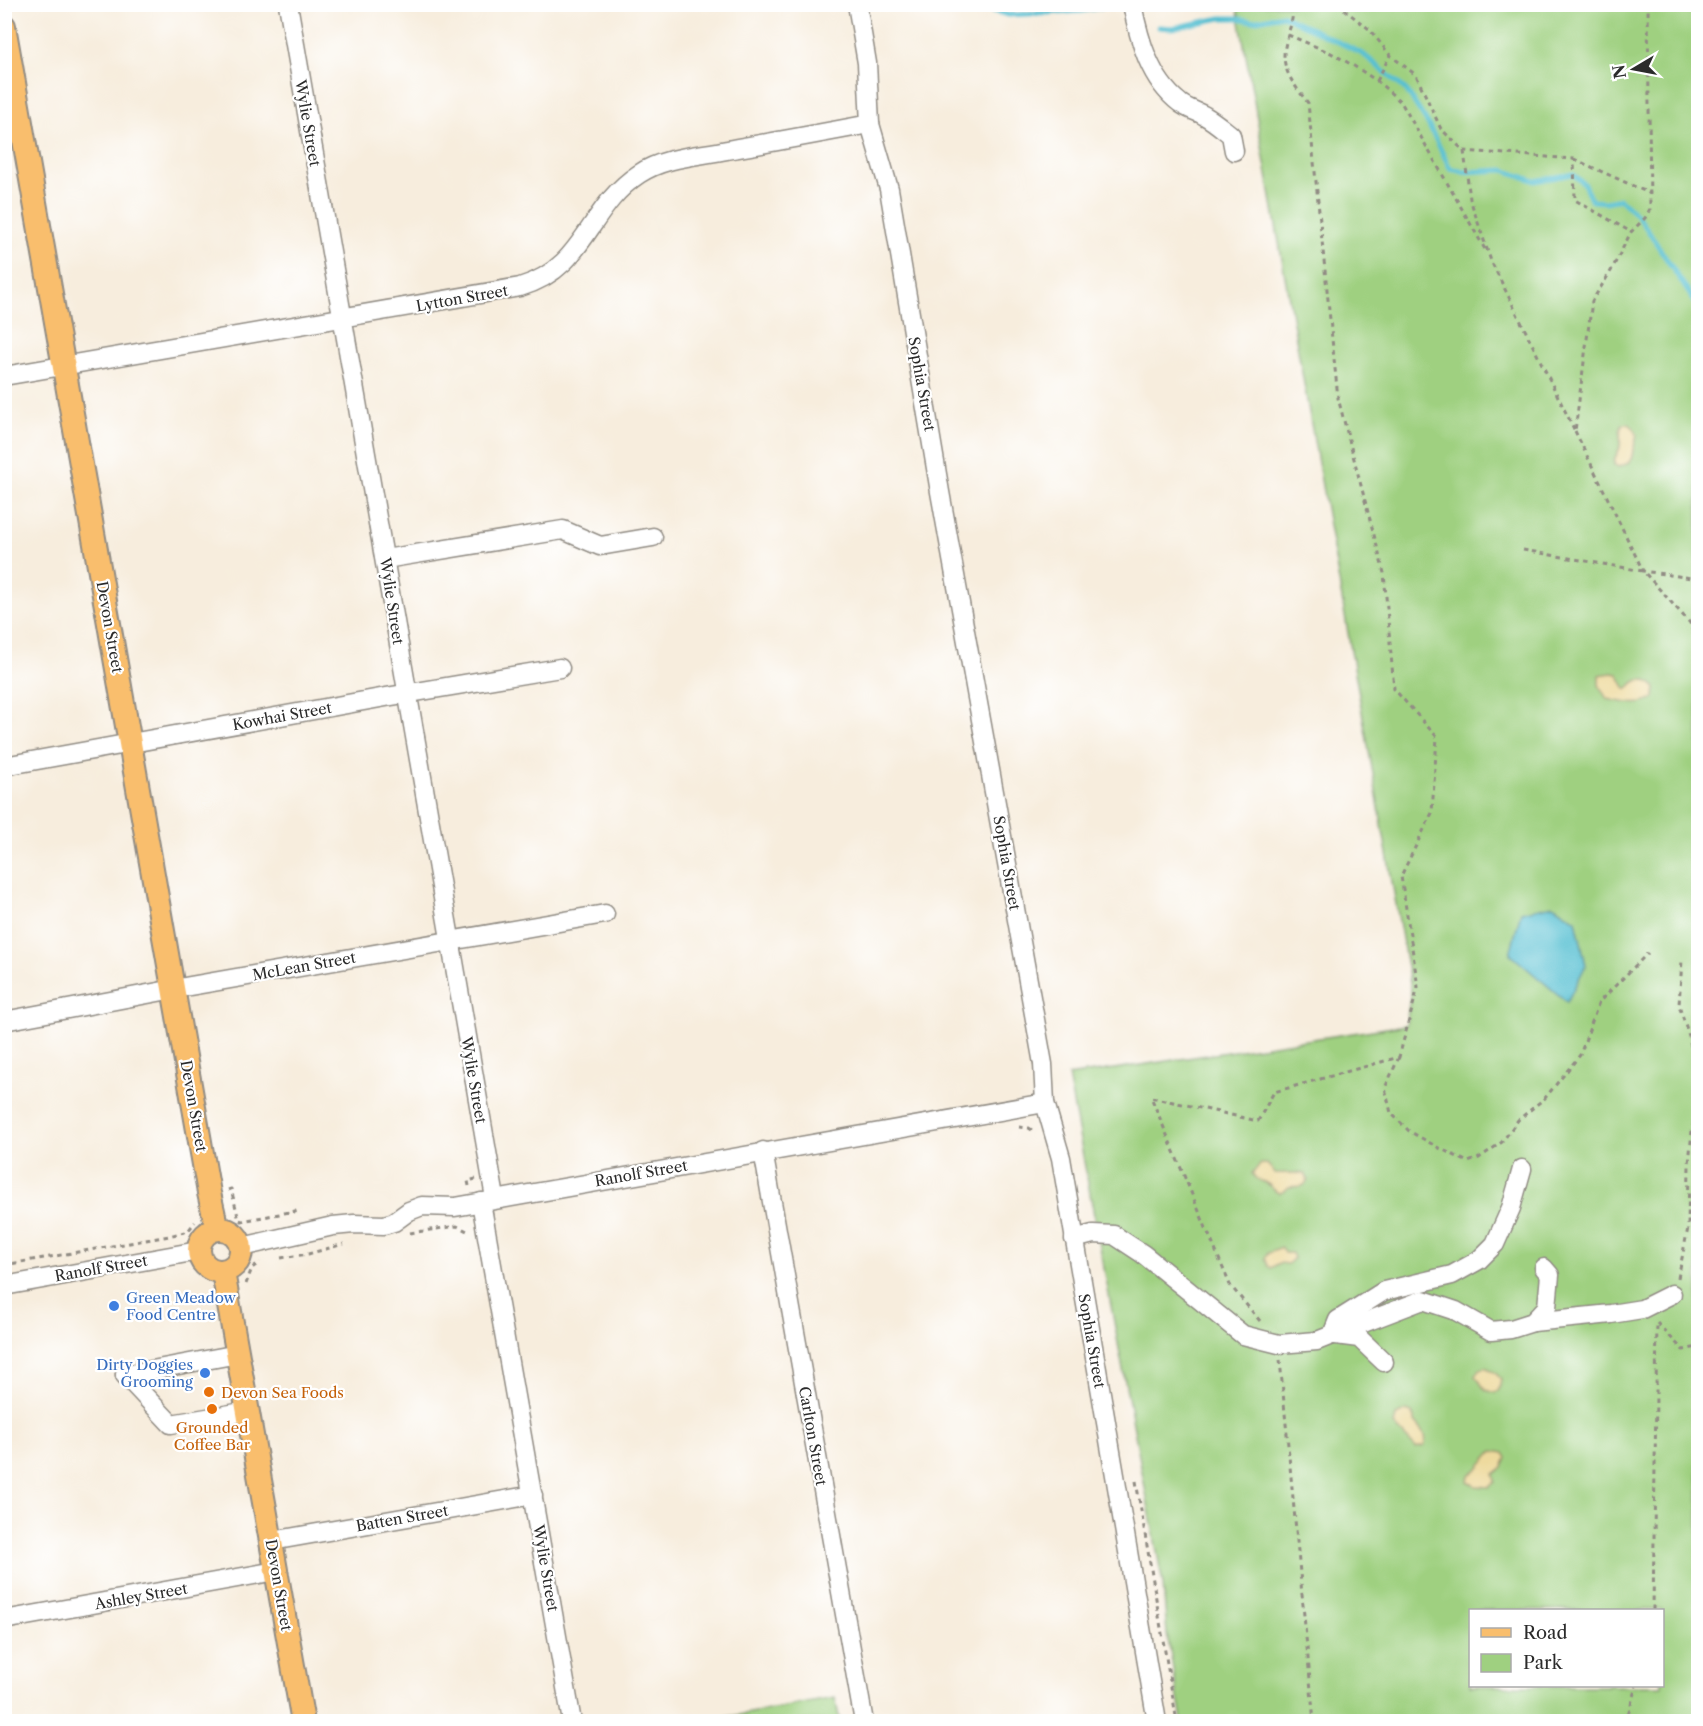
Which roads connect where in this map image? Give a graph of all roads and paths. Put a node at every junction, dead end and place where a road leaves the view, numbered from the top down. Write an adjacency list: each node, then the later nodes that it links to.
1 (288, 4): 18 (street, Wylie Street)
2 (857, 4): 11 (street, Sophia Street)
3 (1132, 4): 12 (street)
4 (1293, 4): 8 (path)
5 (1337, 4): 9 (path)
6 (1648, 4): 15 (path)
7 (4, 26): 19 (main road, Devon Street)
8 (1288, 35): 10 (path); 38 (path)
9 (1388, 57): 10 (path); 13 (path)
10 (1377, 81): 17 (path)
11 (870, 124): 18 (street, Lytton Street); 39 (street, Sophia Street)
12 (1234, 151)
13 (1464, 151): 14 (path); 17 (path)
14 (1574, 159): 15 (path); 16 (path)
15 (1652, 194): 16 (path)
16 (1631, 232): 21 (path)
17 (1491, 261): 21 (path)
18 (342, 318): 19 (street, Lytton Street); 24 (street, Wylie Street)
19 (65, 366): 20 (street, Lytton Street); 30 (main road, Devon Street)
20 (4, 376)
21 (1575, 431): 25 (path)
22 (653, 537): 24 (street)
23 (1523, 550): 25 (path)
24 (385, 559): 29 (street, Wylie Street)
25 (1643, 572): 26 (path); 27 (path)
26 (1698, 579)
27 (1698, 647)
28 (560, 668): 29 (street, Kowhai Street)
29 (406, 694): 30 (street, Kowhai Street); 33 (street, Wylie Street)
30 (130, 743): 31 (street, Kowhai Street); 36 (main road, Devon Street)
31 (4, 766)
32 (605, 914): 33 (street, McLean Street)
33 (450, 940): 36 (street, McLean Street); 47 (street, Wylie Street)
34 (1648, 953): 38 (path)
35 (1682, 960): 64 (path)
36 (173, 989): 37 (street, McLean Street); 50 (main road, Devon Street)
37 (4, 1021)
38 (1400, 1057): 68 (path)
39 (1045, 1103): 42 (street, Ranolf Street); 53 (street, Sophia Street)
40 (1017, 1127): 41 (path)
41 (1038, 1137)
42 (763, 1152): 47 (street, Ranolf Street); 81 (street, Carlton Street)
43 (1522, 1169): 67 (street)
44 (477, 1179): 45 (path)
45 (469, 1186)
46 (222, 1191): 49 (path)
47 (488, 1200): 55 (street, Ranolf Street); 73 (street, Wylie Street)
48 (195, 1220): 59 (path)
49 (296, 1220)
50 (218, 1229): 55 (main road); 56 (main road)
51 (401, 1235): 52 (path)
52 (472, 1235)
53 (1074, 1239): 68 (street); 82 (street, Sophia Street)
54 (346, 1243): 57 (path)
55 (242, 1247): 61 (main road)
56 (198, 1251): 61 (main road); 62 (street, Ranolf Street)
57 (272, 1260)
58 (262, 1262): 63 (path)
59 (4, 1265)
60 (1544, 1268): 65 (street)
61 (223, 1272): 70 (main road, Devon Street)
62 (4, 1286)
63 (245, 1288)
64 (1672, 1294): 65 (street); 66 (path)
65 (1533, 1322): 67 (street)
66 (1657, 1323): 69 (path); 76 (path)
67 (1332, 1335): 68 (street); 71 (street)
68 (1279, 1344): 83 (path)
69 (1698, 1347)
70 (238, 1354): 72 (main road, Devon Street); 72 (street)
71 (1384, 1362)
72 (249, 1411): 74 (main road, Devon Street)
73 (533, 1495): 74 (street, Batten Street); 80 (street, Wylie Street)
74 (272, 1541): 75 (main road, Devon Street)
75 (276, 1571): 77 (street, Ashley Street); 79 (main road, Devon Street)
76 (1653, 1609)
77 (4, 1620)
78 (1636, 1687): 84 (path)
79 (303, 1722)
80 (572, 1722)
81 (864, 1722)
82 (1157, 1722)
83 (1314, 1722)
84 (1626, 1722)

